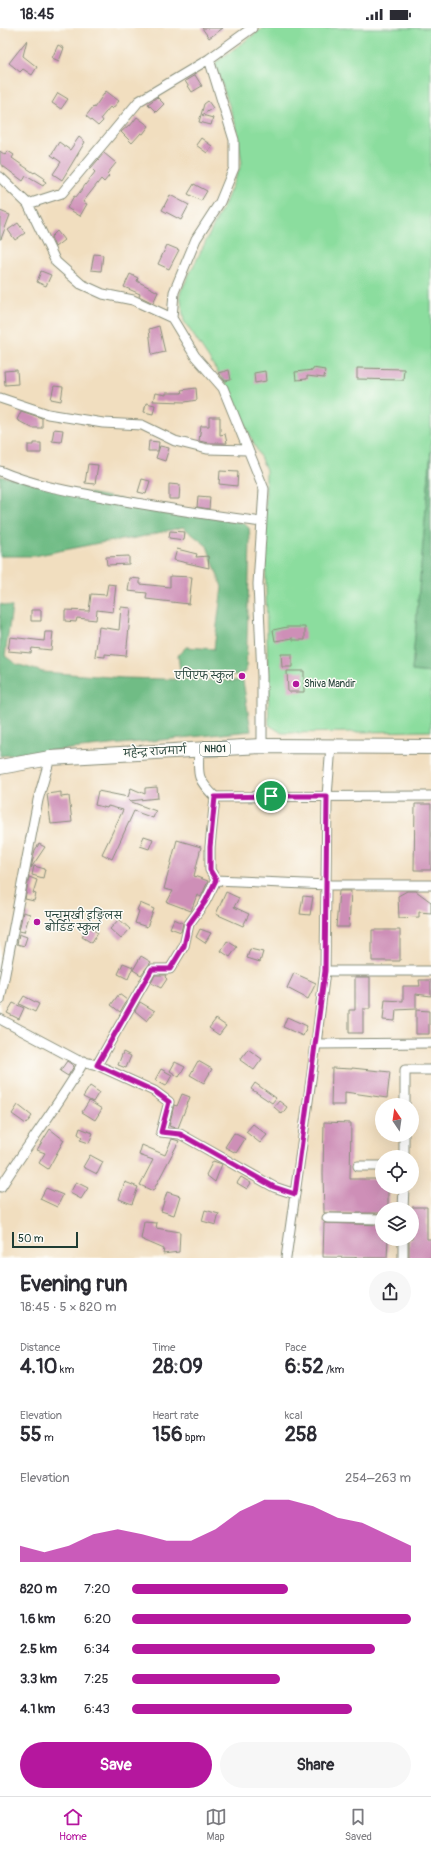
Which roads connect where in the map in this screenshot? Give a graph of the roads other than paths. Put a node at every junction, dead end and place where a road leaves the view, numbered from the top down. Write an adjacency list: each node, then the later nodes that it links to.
1 (252, 28): 2 (street)
2 (209, 59): 4 (street); 5 (street)
3 (0, 177): 4 (street)
4 (28, 204): 5 (street)
5 (172, 318): 7 (street)
6 (0, 398): 7 (street)
7 (248, 450): 9 (street)
8 (0, 471): 9 (street)
9 (262, 522): 10 (street)
10 (262, 746): 11 (highway, महेन्द्र राजमार्ग / NH01); 13 (highway, महेन्द्र राजमार्ग / NH01)
11 (331, 746): 12 (highway, महेन्द्र राजमार्ग / NH01); 16 (street)
12 (431, 747)
13 (199, 750): 14 (highway, महेन्द्र राजमार्ग / NH01); 18 (street)
14 (50, 758): 15 (highway, महेन्द्र राजमार्ग / NH01); 24 (street)
15 (0, 767)
16 (327, 796): 17 (street); 18 (street); 20 (street)
17 (431, 796)
18 (215, 797): 19 (street)
19 (216, 880): 20 (street); 29 (street)
20 (327, 885): 21 (street); 22 (street)
21 (431, 885)
22 (325, 971): 23 (street); 27 (street)
23 (431, 971)
24 (0, 1000)
25 (0, 1019): 28 (street)
26 (431, 1043): 27 (street)
27 (316, 1044): 35 (street)
28 (84, 1061): 29 (street); 34 (street)
29 (97, 1065): 35 (street)
30 (431, 1070): 31 (street)
31 (405, 1098)
32 (358, 1166): 33 (street)
33 (375, 1166)
34 (1, 1188)
35 (295, 1194): 39 (street)
36 (327, 1218): 37 (street)
37 (375, 1219)
38 (403, 1246): 40 (street)
39 (286, 1258)
40 (403, 1258)

